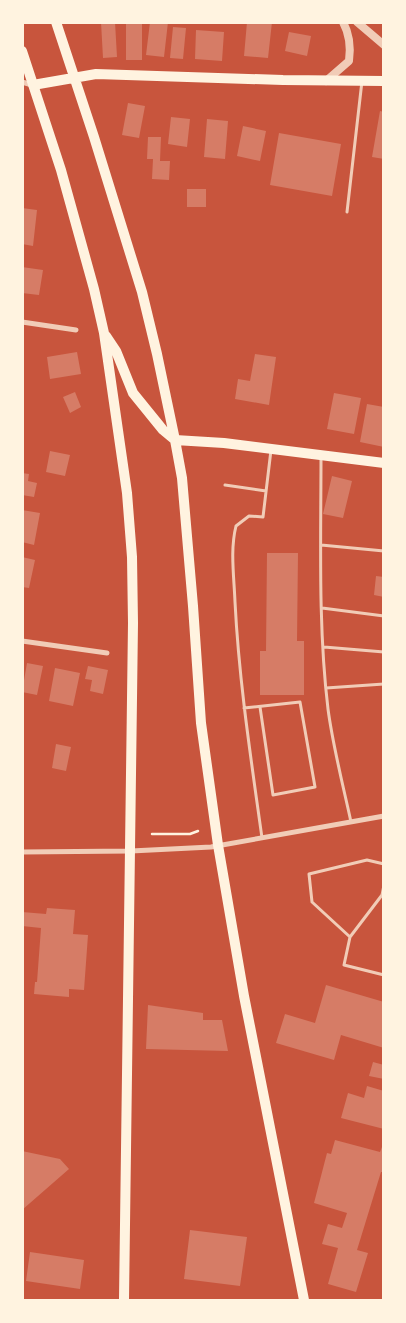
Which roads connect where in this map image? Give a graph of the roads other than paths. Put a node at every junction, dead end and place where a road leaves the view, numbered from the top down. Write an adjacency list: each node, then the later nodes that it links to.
1 (56, 22): 6 (highway)
2 (343, 22): 7 (street)
3 (357, 22): 4 (street)
4 (384, 45)
5 (22, 51): 10 (highway)
6 (75, 79): 7 (highway); 10 (highway); 15 (highway)
7 (326, 80): 8 (highway)
8 (362, 81): 9 (highway); 11 (lane)
9 (384, 81)
10 (28, 83): 14 (highway)
11 (347, 212)
12 (22, 322): 13 (street)
13 (76, 330)
14 (104, 333): 15 (highway); 37 (highway)
15 (175, 440): 16 (highway); 36 (highway)
16 (272, 448): 17 (highway); 20 (lane)
17 (321, 454): 18 (highway); 21 (lane)
18 (384, 463)
19 (225, 485): 20 (lane)
20 (266, 491): 32 (lane)
21 (321, 546): 22 (lane); 23 (lane)
22 (384, 551)
23 (322, 608): 24 (lane); 26 (lane)
24 (384, 616)
25 (22, 641): 28 (street)
26 (324, 647): 27 (lane); 30 (lane)
27 (384, 652)
28 (107, 653)
29 (384, 684): 30 (lane)
30 (326, 688): 34 (lane)
31 (260, 707): 31 (lane); 32 (lane)
32 (244, 708): 35 (lane)
33 (384, 816): 34 (street)
34 (352, 822): 35 (street)
35 (262, 838): 36 (street)
36 (218, 845): 37 (street); 44 (highway)
37 (130, 851): 38 (street); 43 (highway)
38 (22, 852)
39 (384, 864): 41 (lane)
40 (384, 885): 41 (lane)
41 (350, 937): 42 (lane)
42 (384, 975)
43 (124, 1300)
44 (304, 1300)

